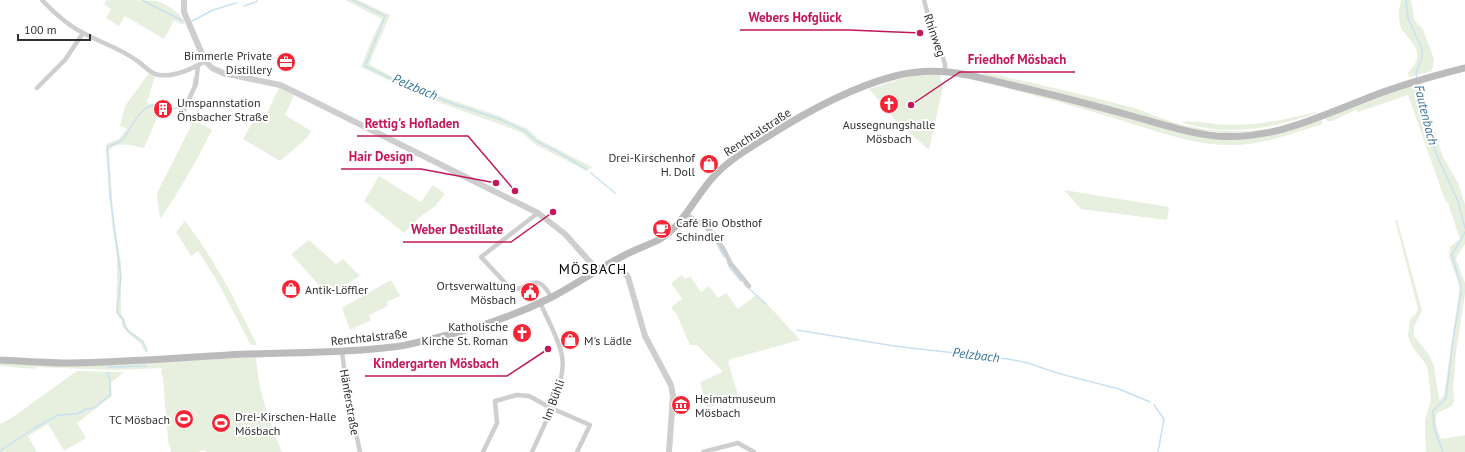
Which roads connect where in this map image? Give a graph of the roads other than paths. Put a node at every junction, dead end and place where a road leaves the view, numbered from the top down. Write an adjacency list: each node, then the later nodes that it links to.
1 (42, 0): 4 (street)
2 (184, 0): 5 (street)
3 (924, 0): 8 (street, Rhinweg)
4 (83, 33): 6 (street); 9 (street)
5 (205, 61): 6 (street); 11 (street)
6 (198, 65): 10 (street)
7 (1465, 68): 8 (main road, Renchtalstraße)
8 (945, 71): 12 (main road, Renchtalstraße)
9 (37, 88)
10 (184, 110)
11 (538, 213): 14 (street); 16 (street)
12 (685, 214): 13 (main road, Renchtalstraße); 15 (street)
13 (614, 261): 14 (main road, Renchtalstraße); 25 (street)
14 (598, 270): 16 (main road, Renchtalstraße)
15 (749, 286)
16 (551, 297): 17 (main road, Renchtalstraße)
17 (540, 302): 18 (main road, Renchtalstraße); 20 (street, Im Bühli)
18 (342, 352): 19 (main road, Renchtalstraße); 21 (street, Hänferstraße)
19 (0, 360)
20 (551, 408): 22 (street); 23 (street, Im Bühli); 24 (street)
21 (360, 452)
22 (483, 452)
23 (532, 452)
24 (577, 452)
25 (669, 452)
26 (703, 452): 27 (street)
27 (754, 452)

